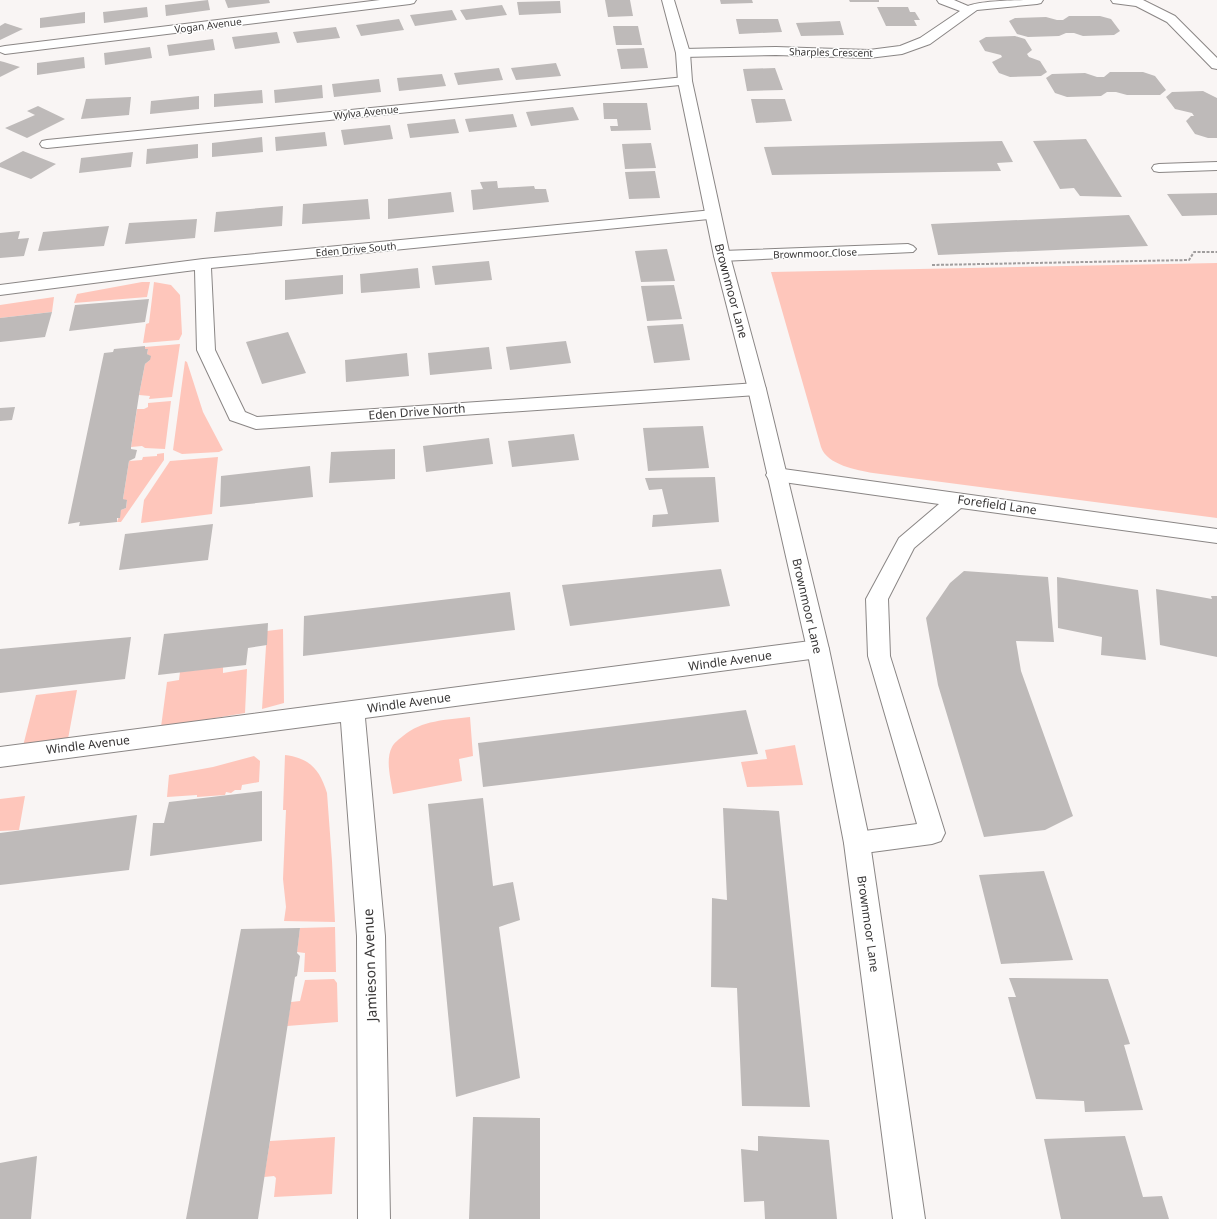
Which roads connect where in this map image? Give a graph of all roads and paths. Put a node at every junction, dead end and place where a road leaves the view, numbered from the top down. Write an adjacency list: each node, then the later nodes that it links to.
1 (410, 0): 8 (street, Vogan Avenue)
2 (668, 0): 9 (street, Brownmoor Lane)
3 (943, 0): 7 (street)
4 (1037, 0): 7 (street, Sharples Crescent)
5 (1117, 0): 6 (street)
6 (1139, 2): 10 (street)
7 (968, 10): 9 (street, Sharples Crescent)
8 (5, 50)
9 (683, 53): 11 (street, Brownmoor Lane)
10 (1217, 66)
11 (684, 81): 12 (street, Wylva Avenue); 15 (street, Brownmoor Lane)
12 (47, 144)
13 (1217, 166): 14 (street)
14 (1159, 168)
15 (713, 215): 18 (street, Brownmoor Lane); 19 (street, Eden Drive South)
16 (908, 249): 18 (lane, Brownmoor Close)
17 (1217, 252): 20 (path)
18 (722, 256): 22 (street, Brownmoor Lane)
19 (203, 264): 21 (street, Eden Drive South); 22 (street, Eden Drive North)
20 (928, 265)
21 (0, 290)
22 (757, 389): 23 (street, Brownmoor Lane)
23 (776, 475): 24 (street, Forefield Lane); 26 (street, Brownmoor Lane)
24 (957, 500): 25 (street, Forefield Lane); 29 (street)
25 (1217, 536)
26 (818, 649): 27 (street, Windle Avenue); 29 (street, Brownmoor Lane)
27 (352, 711): 28 (street, Windle Avenue); 30 (street, Jamieson Avenue)
28 (0, 757)
29 (857, 843): 31 (street, Brownmoor Lane)
30 (374, 1219)
31 (909, 1219)

